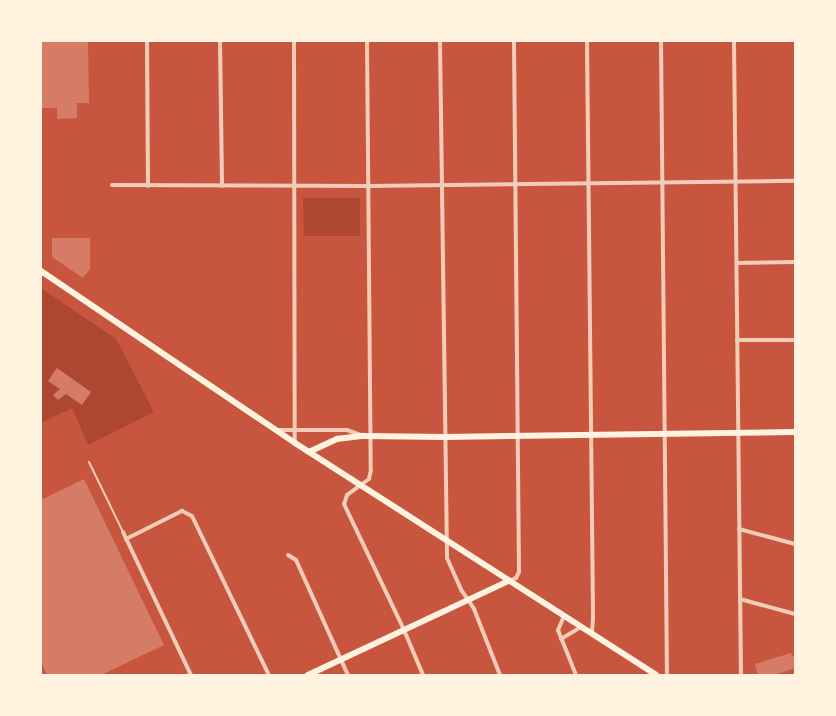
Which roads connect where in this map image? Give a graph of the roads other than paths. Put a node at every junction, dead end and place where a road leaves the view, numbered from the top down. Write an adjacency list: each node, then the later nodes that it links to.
1 (146, 41): 17 (street)
2 (220, 41): 18 (street)
3 (294, 41): 19 (street)
4 (367, 41): 20 (street)
5 (440, 41): 14 (street)
6 (514, 41): 15 (street)
7 (587, 41): 13 (street)
8 (661, 41): 12 (street)
9 (734, 41): 10 (street)
10 (736, 181): 11 (street); 12 (street); 22 (street)
11 (795, 181)
12 (662, 182): 13 (street); 29 (street)
13 (588, 183): 15 (street); 31 (street)
14 (442, 184): 15 (street); 20 (street); 35 (street)
15 (515, 184): 32 (street)
16 (112, 185): 17 (street)
17 (148, 186): 18 (street)
18 (222, 186): 19 (street)
19 (294, 186): 20 (street); 27 (street)
20 (368, 186): 34 (street)
21 (795, 262): 22 (street)
22 (737, 263): 24 (street)
23 (41, 271): 26 (main road)
24 (737, 340): 25 (street); 30 (street)
25 (795, 340)
26 (275, 430): 27 (street); 36 (main road)
27 (295, 430): 33 (street); 36 (street)
28 (795, 432): 30 (main road)
29 (665, 433): 30 (main road); 31 (main road); 64 (street)
30 (738, 433): 40 (street)
31 (591, 434): 32 (main road); 53 (street)
32 (518, 435): 35 (main road); 46 (street)
33 (363, 436): 34 (main road); 37 (main road)
34 (370, 436): 35 (main road); 39 (street)
35 (445, 437): 43 (street)
36 (295, 443): 37 (main road)
37 (309, 452): 39 (main road)
38 (88, 462): 41 (lane)
39 (360, 486): 43 (main road); 52 (street)
40 (739, 529): 44 (street); 47 (street)
41 (123, 532): 42 (street)
42 (126, 539): 56 (street); 57 (street)
43 (446, 541): 46 (main road); 48 (street)
44 (795, 544)
45 (288, 555): 55 (street)
46 (509, 581): 48 (main road); 50 (main road)
47 (740, 599): 49 (street); 65 (street)
48 (468, 600): 52 (main road); 61 (street)
49 (795, 614)
50 (564, 616): 51 (main road); 54 (street)
51 (581, 627): 53 (main road); 54 (street)
52 (404, 630): 55 (main road); 60 (street)
53 (592, 634): 63 (main road)
54 (561, 638): 62 (street)
55 (341, 660): 58 (main road); 59 (street)
56 (191, 675)
57 (269, 675)
58 (308, 675)
59 (348, 675)
60 (423, 675)
61 (500, 675)
62 (576, 675)
63 (656, 675)
64 (667, 675)
65 (741, 675)

